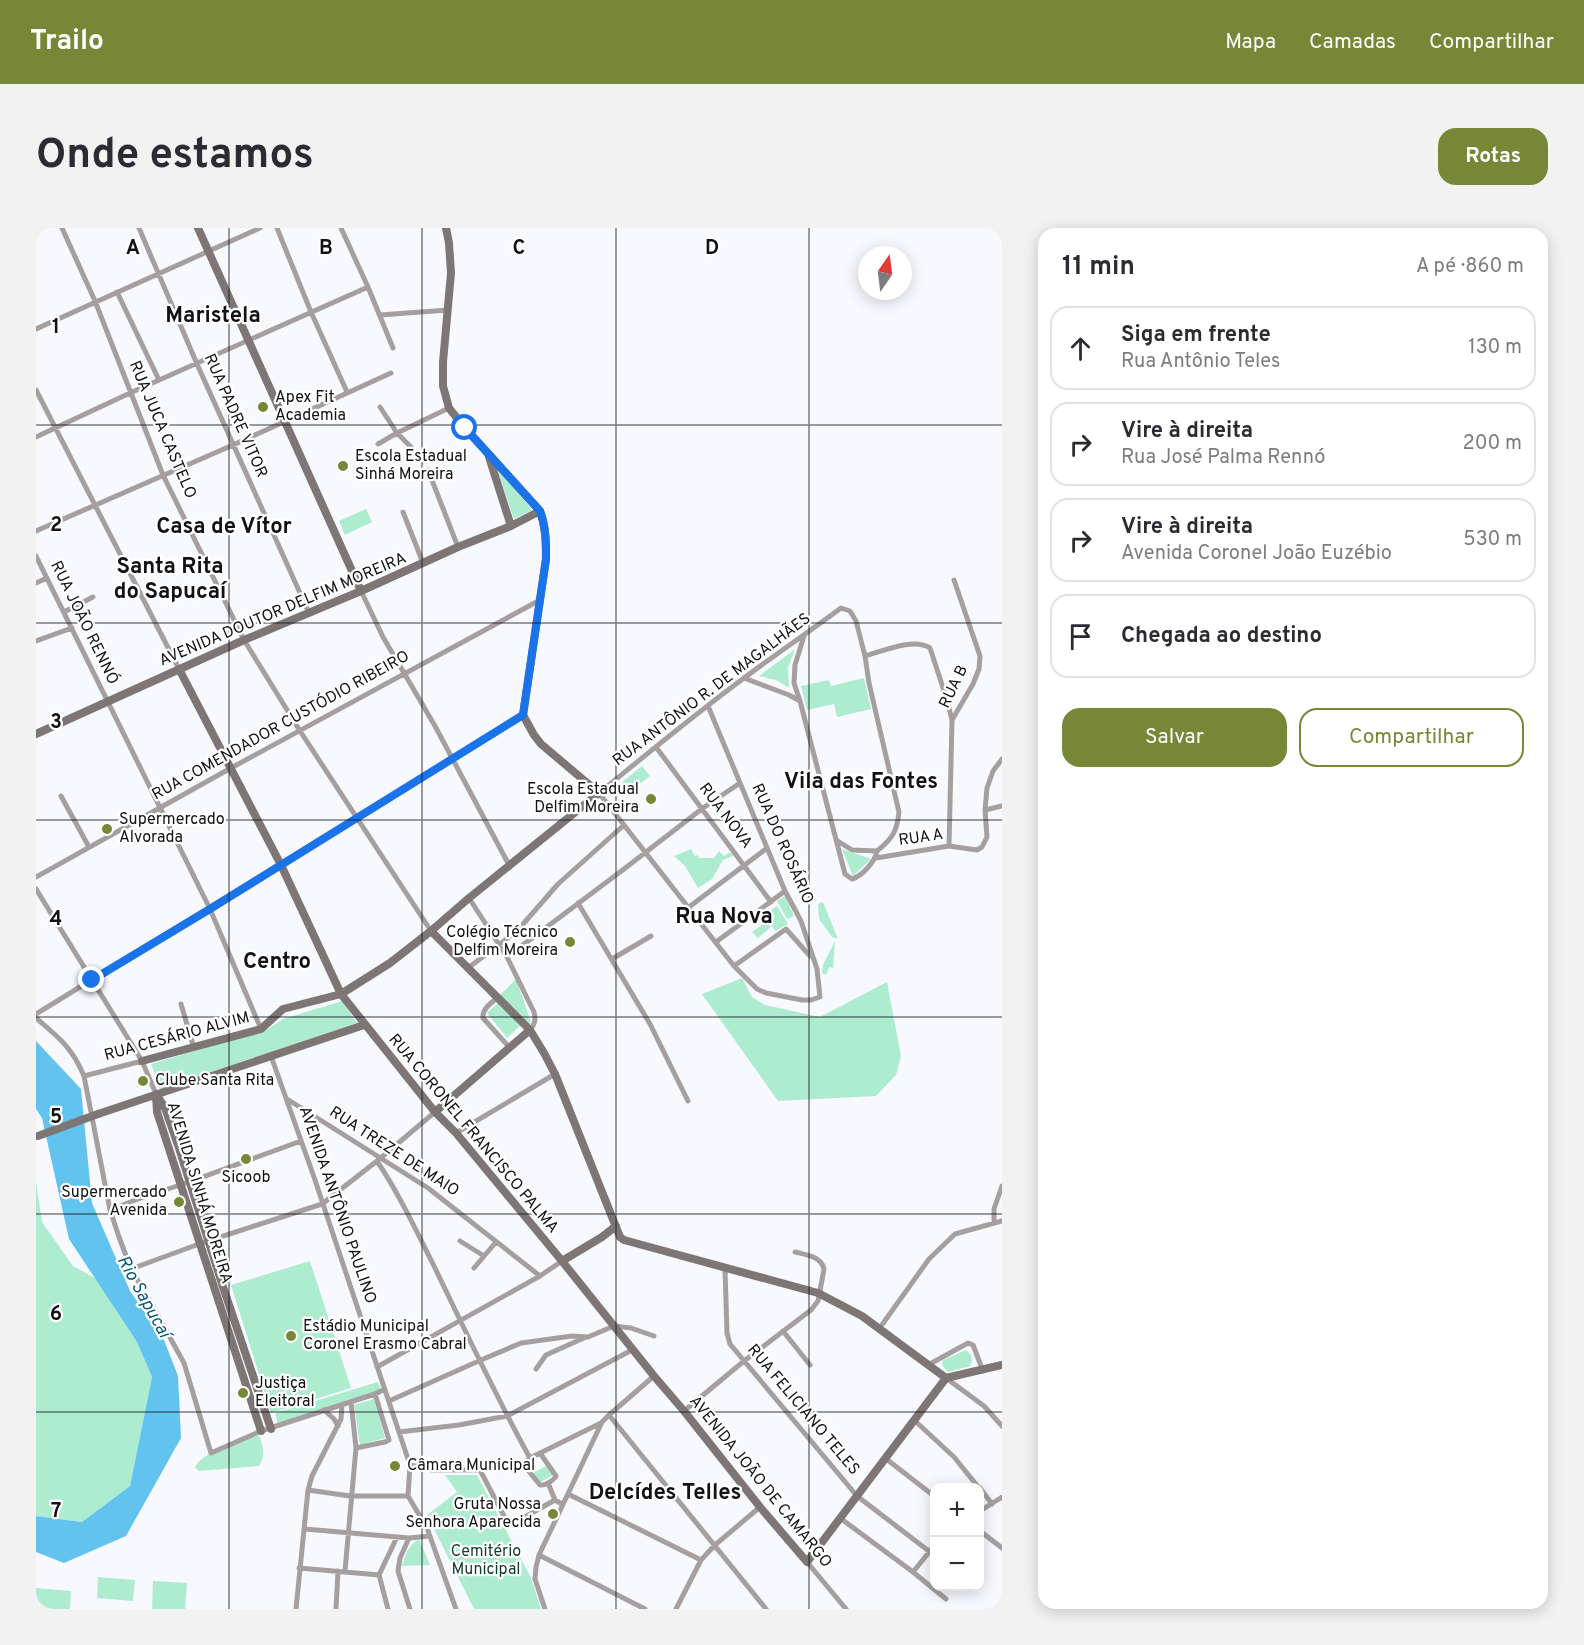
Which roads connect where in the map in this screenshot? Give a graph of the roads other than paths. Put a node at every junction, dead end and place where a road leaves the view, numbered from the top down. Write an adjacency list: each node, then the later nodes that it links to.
1 (42, 228): 9 (street)
2 (62, 228): 14 (street, RUA JUCA CASTELO)
3 (139, 228): 11 (street, RUA PADRE VITOR)
4 (198, 228): 10 (main road)
5 (260, 228): 10 (street)
6 (277, 228): 16 (street)
7 (341, 228): 12 (street)
8 (446, 228): 15 (main road)
9 (36, 231)
10 (208, 251): 11 (street); 19 (main road)
11 (158, 274): 13 (street); 21 (street, RUA PADRE VITOR)
12 (368, 287): 16 (street); 17 (street)
13 (117, 292): 14 (street); 23 (street)
14 (94, 301): 18 (street); 26 (street, RUA JUCA CASTELO)
15 (448, 310): 17 (street); 28 (main road)
16 (311, 312): 19 (street); 25 (street)
17 (380, 315): 20 (street)
18 (36, 329)
19 (249, 341): 21 (street); 29 (main road)
20 (393, 348)
21 (197, 364): 23 (street); 34 (street, RUA PADRE VITOR)
22 (391, 373): 25 (street)
23 (159, 380): 26 (street)
24 (36, 390): 30 (street)
25 (347, 392): 29 (street)
26 (130, 393): 30 (street); 38 (street, RUA JUCA CASTELO)
27 (380, 407): 31 (street)
28 (449, 408): 31 (street); 36 (main road)
29 (285, 421): 34 (street); 50 (main road)
30 (55, 429): 32 (street); 39 (street)
31 (397, 433): 33 (street); 35 (street)
32 (36, 437)
33 (378, 444)
34 (233, 446): 38 (street); 54 (street, RUA PADRE VITOR)
35 (412, 448)
36 (487, 453): 40 (main road); 42 (main road)
37 (428, 470): 44 (street)
38 (163, 475): 39 (street); 57 (street, RUA JUCA CASTELO)
39 (95, 506): 43 (street); 60 (street)
40 (540, 511): 42 (main road, AVENIDA DOUTOR DELFIM MOREIRA); 52 (main road)
41 (403, 512): 46 (street)
42 (511, 526): 44 (main road, AVENIDA DOUTOR DELFIM MOREIRA)
43 (36, 531)
44 (458, 547): 46 (main road, AVENIDA DOUTOR DELFIM MOREIRA)
45 (36, 556): 47 (street, RUA JOÃO RENNÓ)
46 (423, 564): 50 (main road, AVENIDA DOUTOR DELFIM MOREIRA)
47 (47, 578): 49 (street); 53 (street, RUA JOÃO RENNÓ)
48 (954, 580): 67 (street, RUA B)
49 (36, 583)
50 (361, 591): 54 (main road, AVENIDA DOUTOR DELFIM MOREIRA); 61 (street)
51 (93, 597): 53 (street)
52 (540, 600): 61 (street, RUA COMENDADOR CUSTÓDIO RIBEIRO); 66 (main road)
53 (64, 612): 55 (street, RUA JOÃO RENNÓ)
54 (309, 613): 57 (main road, AVENIDA DOUTOR DELFIM MOREIRA)
55 (72, 628): 58 (street); 64 (street, RUA JOÃO RENNÓ)
56 (805, 635): 59 (street, RUA ANTÔNIO R. DE MAGALHÃES); 62 (street, RUA ANTÔNIO R. DE MAGALHÃES); 63 (street)
57 (244, 640): 60 (main road, AVENIDA DOUTOR DELFIM MOREIRA); 68 (street, RUA JUCA CASTELO)
58 (36, 641)
59 (865, 656): 67 (street); 88 (street)
60 (179, 669): 64 (main road, AVENIDA DOUTOR DELFIM MOREIRA); 73 (main road, RUA CORONEL FRANCISCO PALMA)
61 (404, 673): 68 (street, RUA COMENDADOR CUSTÓDIO RIBEIRO); 72 (street)
62 (744, 678): 63 (street); 65 (street, RUA ANTÔNIO R. DE MAGALHÃES)
63 (800, 701): 83 (street)
64 (108, 702): 69 (main road, AVENIDA DOUTOR DELFIM MOREIRA); 78 (street, RUA JOÃO RENNÓ)
65 (708, 706): 70 (street, RUA ANTÔNIO R. DE MAGALHÃES); 74 (street, RUA DO ROSÁRIO)
66 (523, 715): 72 (street); 75 (main road)
67 (952, 720): 84 (street, RUA B)
68 (300, 731): 73 (street, RUA COMENDADOR CUSTÓDIO RIBEIRO); 81 (street, RUA JUCA CASTELO)
69 (36, 734)
70 (656, 747): 75 (street, RUA ANTÔNIO R. DE MAGALHÃES); 79 (street, RUA NOVA)
71 (1002, 759): 80 (street, RUA A)
72 (452, 760): 81 (street); 91 (street)
73 (231, 768): 78 (street, RUA COMENDADOR CUSTÓDIO RIBEIRO); 90 (main road, RUA CORONEL FRANCISCO PALMA)
74 (740, 783): 79 (street); 86 (street, RUA DO ROSÁRIO)
75 (599, 793): 82 (street); 91 (main road, RUA CESÁRIO ALVIM)
76 (61, 796): 85 (street)
77 (1002, 806): 80 (street)
78 (161, 807): 85 (street, RUA COMENDADOR CUSTÓDIO RIBEIRO); 99 (street, RUA JOÃO RENNÓ)
79 (703, 808): 87 (street); 89 (street, RUA NOVA)
80 (985, 810): 84 (street, RUA A)
81 (357, 818): 90 (street); 100 (street, RUA JUCA CASTELO)
82 (624, 825): 87 (street); 103 (street)
83 (836, 839): 88 (street, RUA A); 88 (street)
84 (949, 846): 88 (street, RUA A)
85 (89, 847): 92 (street, RUA COMENDADOR CUSTÓDIO RIBEIRO)
86 (767, 848): 89 (street); 94 (street, RUA DO ROSÁRIO)
87 (646, 851): 97 (street); 98 (street)
88 (876, 854)
89 (745, 864): 96 (street, RUA NOVA); 98 (street)
90 (281, 865): 99 (street); 110 (main road, RUA CORONEL FRANCISCO PALMA)
91 (509, 866): 95 (main road, RUA CESÁRIO ALVIM)
92 (36, 878)
93 (36, 889): 109 (street)
94 (785, 891): 96 (street); 106 (street, RUA DO ROSÁRIO)
95 (469, 898): 100 (main road, RUA CESÁRIO ALVIM); 103 (street)
96 (771, 902): 102 (street)
97 (578, 903): 104 (street); 105 (street)
98 (689, 907): 102 (street)
99 (210, 909): 109 (street); 115 (street, RUA JOÃO RENNÓ)
100 (431, 932): 108 (main road); 110 (main road, RUA CESÁRIO ALVIM)
101 (651, 936): 105 (street)
102 (716, 942): 107 (street)
103 (498, 945): 104 (street); 108 (street)
104 (507, 957): 116 (street)
105 (612, 959): 125 (street)
106 (813, 959): 107 (street); 107 (street, RUA DO ROSÁRIO)
107 (734, 966)
108 (468, 968): 111 (main road)
109 (92, 980): 113 (street); 120 (street)
110 (341, 994): 114 (main road, RUA CORONEL FRANCISCO PALMA); 115 (main road, RUA CESÁRIO ALVIM)
111 (497, 998): 116 (main road); 118 (street)
112 (181, 1004): 117 (street)
113 (36, 1016): 122 (street)
114 (364, 1025): 119 (main road); 126 (main road, RUA CORONEL FRANCISCO PALMA)
115 (261, 1029): 117 (main road, RUA CESÁRIO ALVIM)
116 (530, 1030): 118 (main road); 121 (main road)
117 (194, 1048): 120 (main road, RUA CESÁRIO ALVIM)
118 (510, 1048): 126 (main road)
119 (270, 1056): 123 (main road); 124 (street, AVENIDA ANTÔNIO PAULINO)
120 (142, 1061): 122 (street, RUA CESÁRIO ALVIM); 123 (street)
121 (555, 1074): 127 (street); 138 (main road)
122 (84, 1077): 135 (street)
123 (156, 1094): 128 (main road, bridge); 131 (main road, AVENIDA SINHÁ MOREIRA); 132 (main road, AVENIDA SINHÁ MOREIRA)
124 (286, 1099): 129 (street, AVENIDA ANTÔNIO PAULINO); 130 (street, RUA TREZE DE MAIO)
125 (688, 1101)
126 (435, 1112): 127 (main road, RUA CORONEL FRANCISCO PALMA); 130 (street)
127 (456, 1133): 145 (main road, RUA CORONEL FRANCISCO PALMA)
128 (37, 1136)
129 (301, 1141): 131 (street); 134 (street, AVENIDA ANTÔNIO PAULINO)
130 (379, 1159): 134 (street); 141 (street, RUA TREZE DE MAIO); 153 (street)
131 (189, 1182): 132 (street); 139 (main road, AVENIDA SINHÁ MOREIRA)
132 (180, 1185): 135 (street); 142 (main road, AVENIDA SINHÁ MOREIRA)
133 (1002, 1186): 137 (street)
134 (322, 1203): 139 (street); 167 (street, AVENIDA ANTÔNIO PAULINO)
135 (110, 1210): 147 (street)
136 (1002, 1221): 137 (street)
137 (994, 1223): 155 (street)
138 (616, 1226): 145 (main road); 148 (main road)
139 (208, 1241): 142 (street); 150 (main road, AVENIDA SINHÁ MOREIRA)
140 (460, 1241): 144 (street)
141 (496, 1242): 144 (street); 149 (street, RUA TREZE DE MAIO)
142 (199, 1244): 147 (street); 151 (main road, AVENIDA SINHÁ MOREIRA)
143 (795, 1252): 152 (street)
144 (484, 1256): 146 (street)
145 (562, 1261): 149 (street); 154 (main road, AVENIDA JOÃO DE CAMARGO)
146 (474, 1268)
147 (131, 1269): 186 (street)
148 (725, 1269): 152 (main road); 163 (street, RUA FELICIANO TELES)
149 (540, 1276): 153 (street)
150 (224, 1290): 151 (street); 185 (main road, AVENIDA SINHÁ MOREIRA)
151 (215, 1293): 186 (main road, AVENIDA SINHÁ MOREIRA)
152 (818, 1293): 155 (main road); 156 (street)
153 (461, 1320): 162 (street); 167 (street)
154 (614, 1326): 157 (street); 158 (street); 160 (main road, AVENIDA JOÃO DE CAMARGO)
155 (879, 1329): 165 (main road)
156 (783, 1331): 163 (street); 164 (street)
157 (588, 1336): 159 (street); 161 (street)
158 (654, 1336)
159 (540, 1342): 161 (street); 162 (street)
160 (632, 1350): 170 (main road, AVENIDA JOÃO DE CAMARGO); 180 (street)
161 (546, 1354): 168 (street)
162 (480, 1360): 174 (street); 180 (street)
163 (744, 1361): 178 (street); 203 (street, RUA FELICIANO TELES)
164 (810, 1365)
165 (928, 1365): 169 (street); 171 (main road)
166 (1002, 1365): 169 (main road)
167 (377, 1368): 172 (street, AVENIDA ANTÔNIO PAULINO)
168 (536, 1369)
169 (983, 1371): 171 (main road)
170 (654, 1376): 178 (main road, AVENIDA JOÃO DE CAMARGO); 179 (street)
171 (946, 1378): 181 (main road); 184 (street)
172 (385, 1389): 173 (street); 174 (street, AVENIDA ANTÔNIO PAULINO)
173 (375, 1394): 175 (street); 188 (street)
174 (389, 1401): 187 (street, AVENIDA ANTÔNIO PAULINO)
175 (351, 1402): 176 (street); 188 (street)
176 (342, 1405): 177 (street); 183 (street)
177 (324, 1410): 183 (street); 185 (street)
178 (684, 1410): 208 (main road, AVENIDA JOÃO DE CAMARGO)
179 (609, 1415): 182 (street); 217 (street)
180 (507, 1416): 187 (street); 190 (street)
181 (914, 1420): 191 (main road); 196 (street)
182 (602, 1422): 189 (street); 199 (street)
183 (338, 1426): 197 (street)
184 (1002, 1426)
185 (271, 1429): 186 (street)
186 (261, 1431)
187 (399, 1432): 193 (street, AVENIDA ANTÔNIO PAULINO)
188 (356, 1448): 201 (street)
189 (540, 1453): 190 (street); 195 (street)
190 (530, 1458): 192 (street)
191 (885, 1458): 198 (street); 203 (main road)
192 (523, 1464): 194 (street); 195 (street)
193 (410, 1465): 194 (street); 202 (street)
194 (480, 1470): 205 (street)
195 (548, 1483): 205 (street)
196 (975, 1483)
197 (308, 1490): 201 (street); 211 (street)
198 (930, 1493)
199 (568, 1494): 206 (street); 222 (street)
200 (984, 1494): 207 (street)
201 (350, 1496): 202 (street); 212 (street)
202 (408, 1496): 214 (street)
203 (857, 1496): 210 (main road); 219 (street, RUA FELICIANO TELES)
204 (1002, 1497): 207 (street)
205 (555, 1500): 206 (street)
206 (562, 1504): 221 (street)
207 (992, 1504): 209 (street)
208 (760, 1507): 217 (street); 223 (main road, AVENIDA JOÃO DE CAMARGO)
209 (984, 1509)
210 (840, 1518): 223 (main road); 226 (street)
211 (305, 1529): 212 (street); 224 (street)
212 (348, 1533): 215 (street); 225 (street)
213 (984, 1534): 218 (street)
214 (430, 1536): 216 (street); 233 (street)
215 (397, 1537): 216 (street); 227 (street)
216 (409, 1538): 232 (street)
217 (715, 1545): 222 (street); 237 (street)
218 (1001, 1546)
219 (930, 1549)
220 (930, 1554): 226 (street)
221 (539, 1555): 234 (street); 235 (street)
222 (701, 1560): 236 (street)
223 (807, 1562): 238 (street, AVENIDA JOÃO DE CAMARGO)
224 (299, 1568): 225 (street); 229 (street)
225 (341, 1571): 227 (street); 230 (street)
226 (913, 1572): 228 (street)
227 (379, 1575): 231 (street)
228 (946, 1599)
229 (296, 1609)
230 (336, 1609)
231 (388, 1609)
232 (410, 1609)
233 (456, 1609)
234 (545, 1609)
235 (645, 1609)
236 (676, 1609)
237 (766, 1609)
238 (846, 1609)

